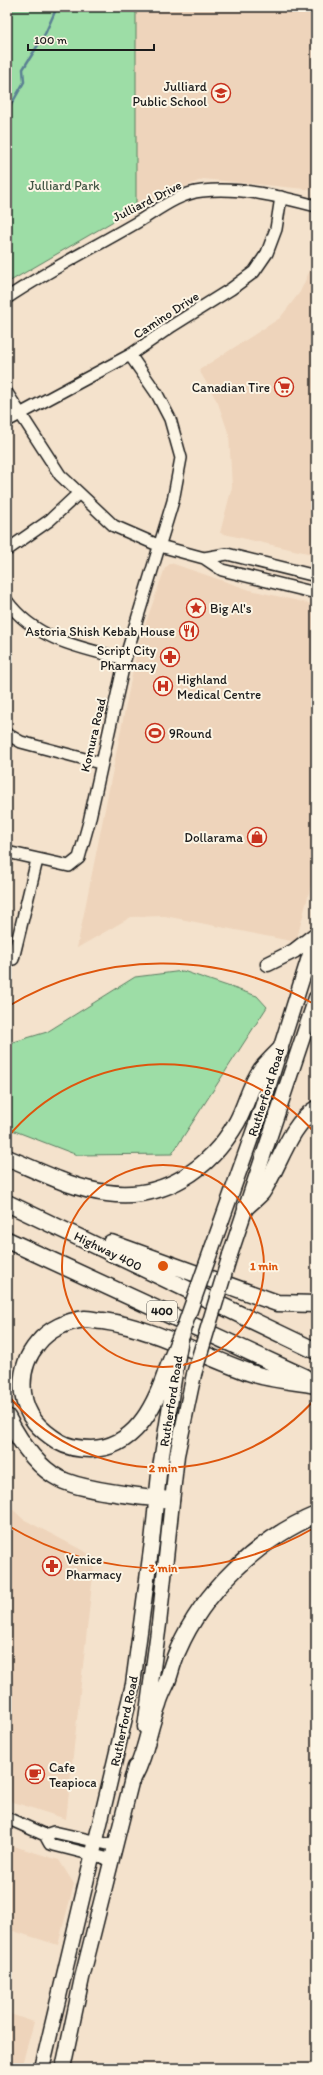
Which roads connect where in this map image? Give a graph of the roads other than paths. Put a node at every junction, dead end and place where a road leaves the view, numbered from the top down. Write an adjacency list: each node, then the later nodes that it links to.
1 (281, 197): 2 (street, Julliard Drive); 3 (street, Julliard Drive); 4 (street, Camino Drive)
2 (316, 206)
3 (7, 298)
4 (130, 355): 6 (street, Camino Drive); 9 (street, Komura Road)
5 (7, 394): 6 (street)
6 (19, 414): 7 (street, Camino Drive); 8 (street)
7 (7, 421)
8 (78, 493): 9 (street); 10 (street)
9 (160, 546): 11 (street); 15 (street, Komura Road)
10 (7, 550)
11 (204, 558): 12 (street); 13 (street)
12 (316, 576)
13 (316, 593)
14 (7, 601): 15 (street)
15 (125, 659): 17 (street, Komura Road)
16 (7, 734): 17 (street)
17 (100, 763): 19 (street, Komura Road)
18 (7, 852): 19 (street, Komura Road)
19 (37, 860): 21 (street)
20 (316, 934): 22 (main road); 23 (main road, Rutherford Road)
21 (14, 959)
22 (268, 964)
23 (310, 977): 25 (main road, Rutherford Road)
24 (316, 998): 29 (main road, Rutherford Road)
25 (280, 1050): 27 (highway); 33 (main road, Rutherford Road, bridge)
26 (316, 1109): 29 (highway)
27 (7, 1158)
28 (7, 1203): 30 (highway, Highway 400 / 400)
29 (246, 1207): 38 (main road, Rutherford Road, bridge)
30 (74, 1235): 32 (highway); 34 (highway, Highway 400 / 400)
31 (7, 1240): 36 (highway, 400)
32 (316, 1304)
33 (182, 1333): 35 (highway, bridge)
34 (316, 1350)
35 (171, 1373): 36 (highway); 38 (main road, Rutherford Road)
36 (316, 1384)
37 (7, 1417): 38 (highway)
38 (164, 1499): 40 (main road, Rutherford Road); 43 (main road, Rutherford Road)
39 (316, 1515): 40 (highway)
40 (133, 1778): 44 (main road, Rutherford Road)
41 (7, 1818): 42 (street)
42 (45, 1835): 43 (street); 45 (street)
43 (97, 1842): 44 (street); 45 (main road, Rutherford Road)
44 (116, 1846): 46 (main road, Rutherford Road)
45 (93, 1856): 46 (street); 47 (main road, Rutherford Road)
46 (113, 1860): 48 (main road, Rutherford Road)
47 (42, 2068)
48 (63, 2068)

